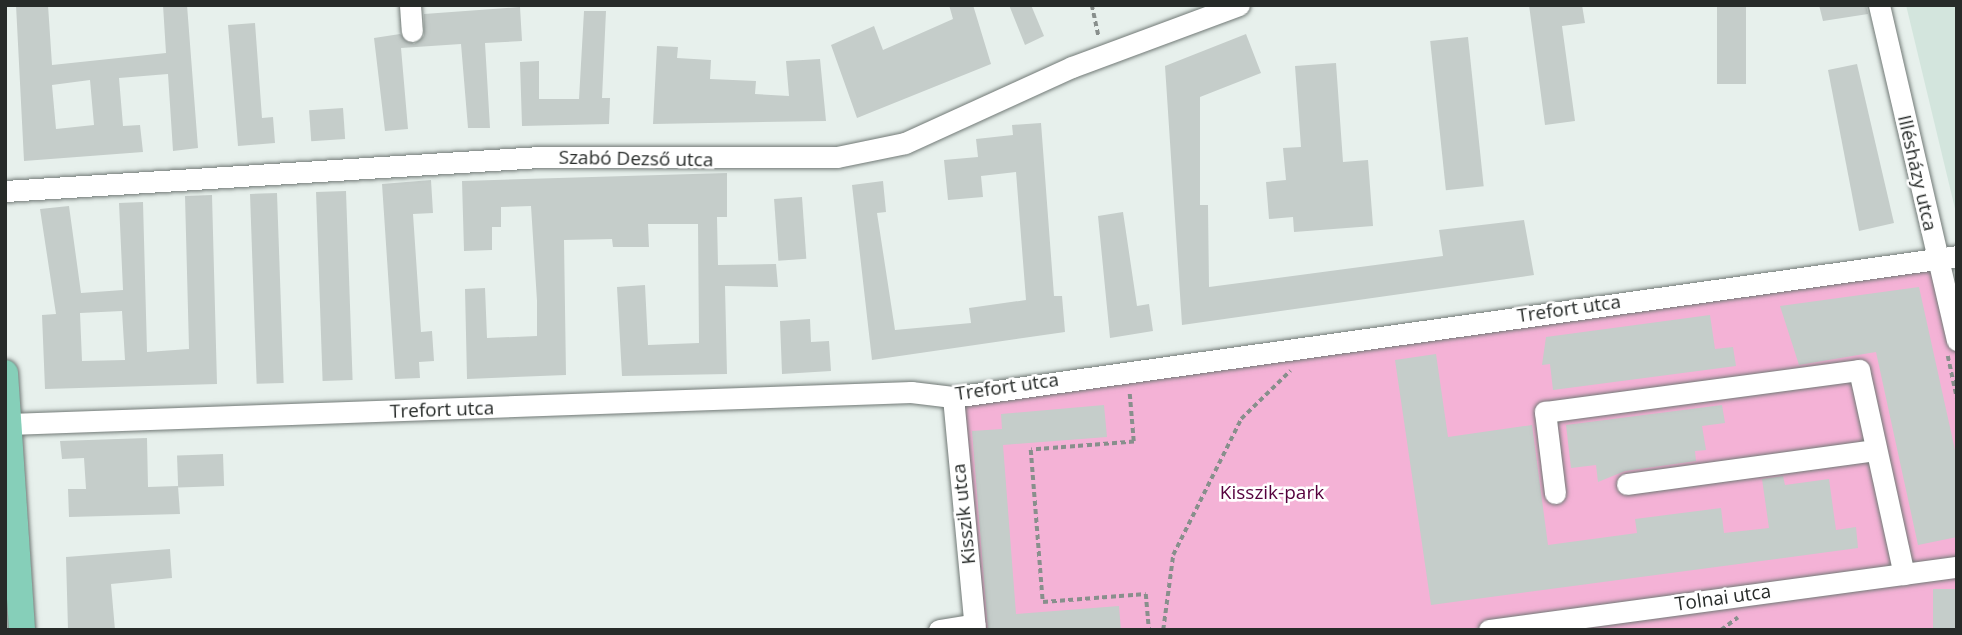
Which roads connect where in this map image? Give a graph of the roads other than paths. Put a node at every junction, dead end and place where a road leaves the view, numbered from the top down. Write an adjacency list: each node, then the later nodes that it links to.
1 (410, 5): 4 (street)
2 (1239, 5): 5 (street, Szabó Dezső utca)
3 (1879, 5): 6 (street, Illésházy utca)
4 (412, 31)
5 (5, 191)
6 (1946, 257): 7 (street, Illésházy utca); 9 (street, Trefort utca)
7 (1957, 340)
8 (5, 373): 10 (main road)
9 (953, 397): 10 (street, Trefort utca); 17 (street, Kisszik utca)
10 (7, 411): 18 (main road)
11 (1876, 450): 12 (street); 13 (street); 15 (street)
12 (1627, 484)
13 (1555, 493)
14 (1957, 567): 15 (street, Tolnai utca)
15 (1904, 574): 16 (street, Tolnai utca)
16 (1622, 621): 20 (street, Tolnai utca)
17 (975, 627): 19 (street)
18 (22, 630)
19 (939, 630)
20 (1489, 630)

